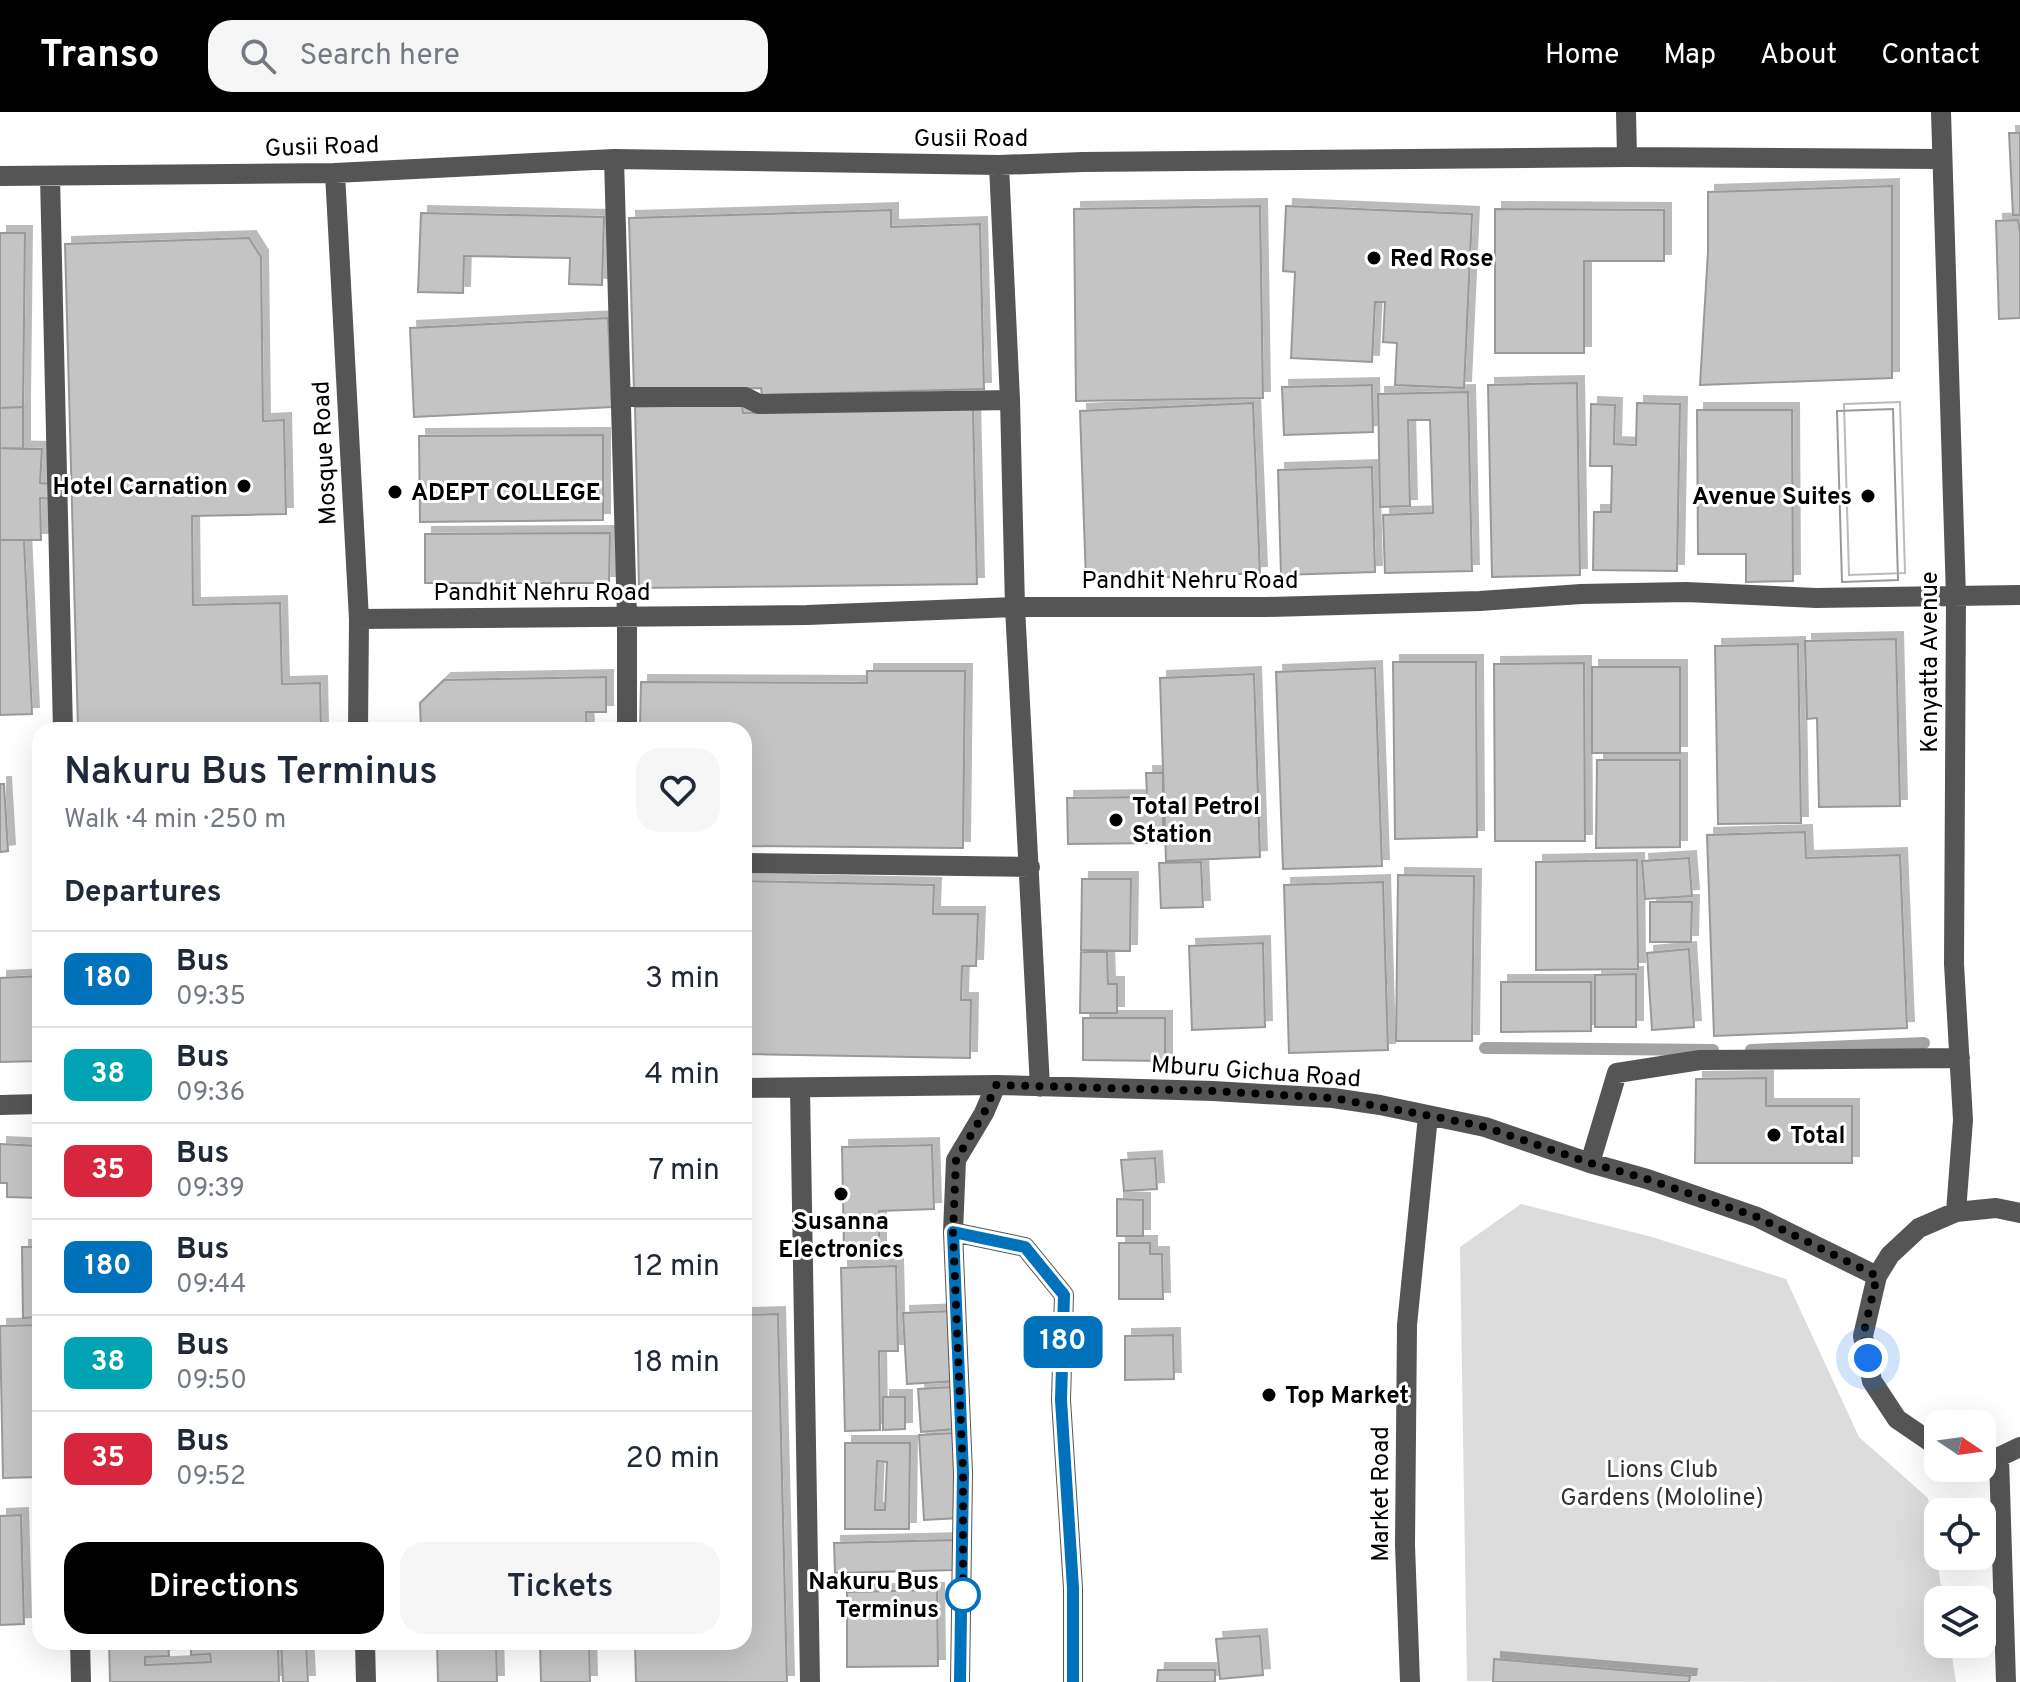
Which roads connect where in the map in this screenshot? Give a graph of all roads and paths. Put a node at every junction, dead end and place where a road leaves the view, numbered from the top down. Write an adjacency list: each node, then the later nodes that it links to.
1 (1626, 112): 3 (street)
2 (1941, 112): 5 (street, Kenyatta Avenue)
3 (1627, 157): 5 (street, Gusii Road); 6 (street, Gusii Road)
4 (614, 159): 6 (street, Gusii Road); 7 (street, Gusii Road); 10 (street)
5 (1942, 159): 13 (street, Kenyatta Avenue)
6 (999, 165): 11 (street)
7 (335, 173): 9 (street, Gusii Road); 16 (street, Mosque Road)
8 (0, 176): 9 (street, Gusii Road)
9 (50, 177): 17 (street)
10 (621, 397): 11 (street); 15 (street)
11 (1010, 400): 14 (street)
12 (2020, 595): 13 (street, Pandhit Nehru Road)
13 (1956, 597): 14 (street, Pandhit Nehru Road); 22 (street, Kenyatta Avenue)
14 (1015, 607): 15 (street, Pandhit Nehru Road); 21 (street)
15 (627, 618): 16 (street, Pandhit Nehru Road); 19 (street)
16 (359, 619): 18 (street, Mosque Road)
17 (63, 722)
18 (358, 722)
19 (627, 722)
20 (752, 863): 21 (street)
21 (1030, 867): 24 (street)
22 (1960, 1058): 30 (street); 31 (street, Kenyatta Avenue)
23 (996, 1085): 24 (street, Mburu Gichua Road); 26 (street, Mburu Gichua Road); 33 (street)
24 (1040, 1087): 29 (street, Mburu Gichua Road)
25 (752, 1088): 26 (street, Mburu Gichua Road)
26 (800, 1088): 43 (street)
27 (32, 1104): 28 (street)
28 (0, 1105)
29 (1428, 1116): 30 (street, Mburu Gichua Road); 46 (street, Market Road)
30 (1590, 1163): 34 (street, Mburu Gichua Road)
31 (1956, 1212): 32 (street); 34 (street)
32 (2020, 1213)
33 (953, 1232): 44 (street); 45 (street)
34 (1877, 1276): 35 (street)
35 (1924, 1437)
36 (2020, 1447): 37 (street)
37 (1996, 1455)
38 (1992, 1482): 47 (street)
39 (80, 1650): 41 (street)
40 (365, 1650): 42 (street)
41 (81, 1682)
42 (366, 1682)
43 (810, 1682)
44 (960, 1682)
45 (1073, 1682)
46 (1410, 1682)
47 (2006, 1682)

